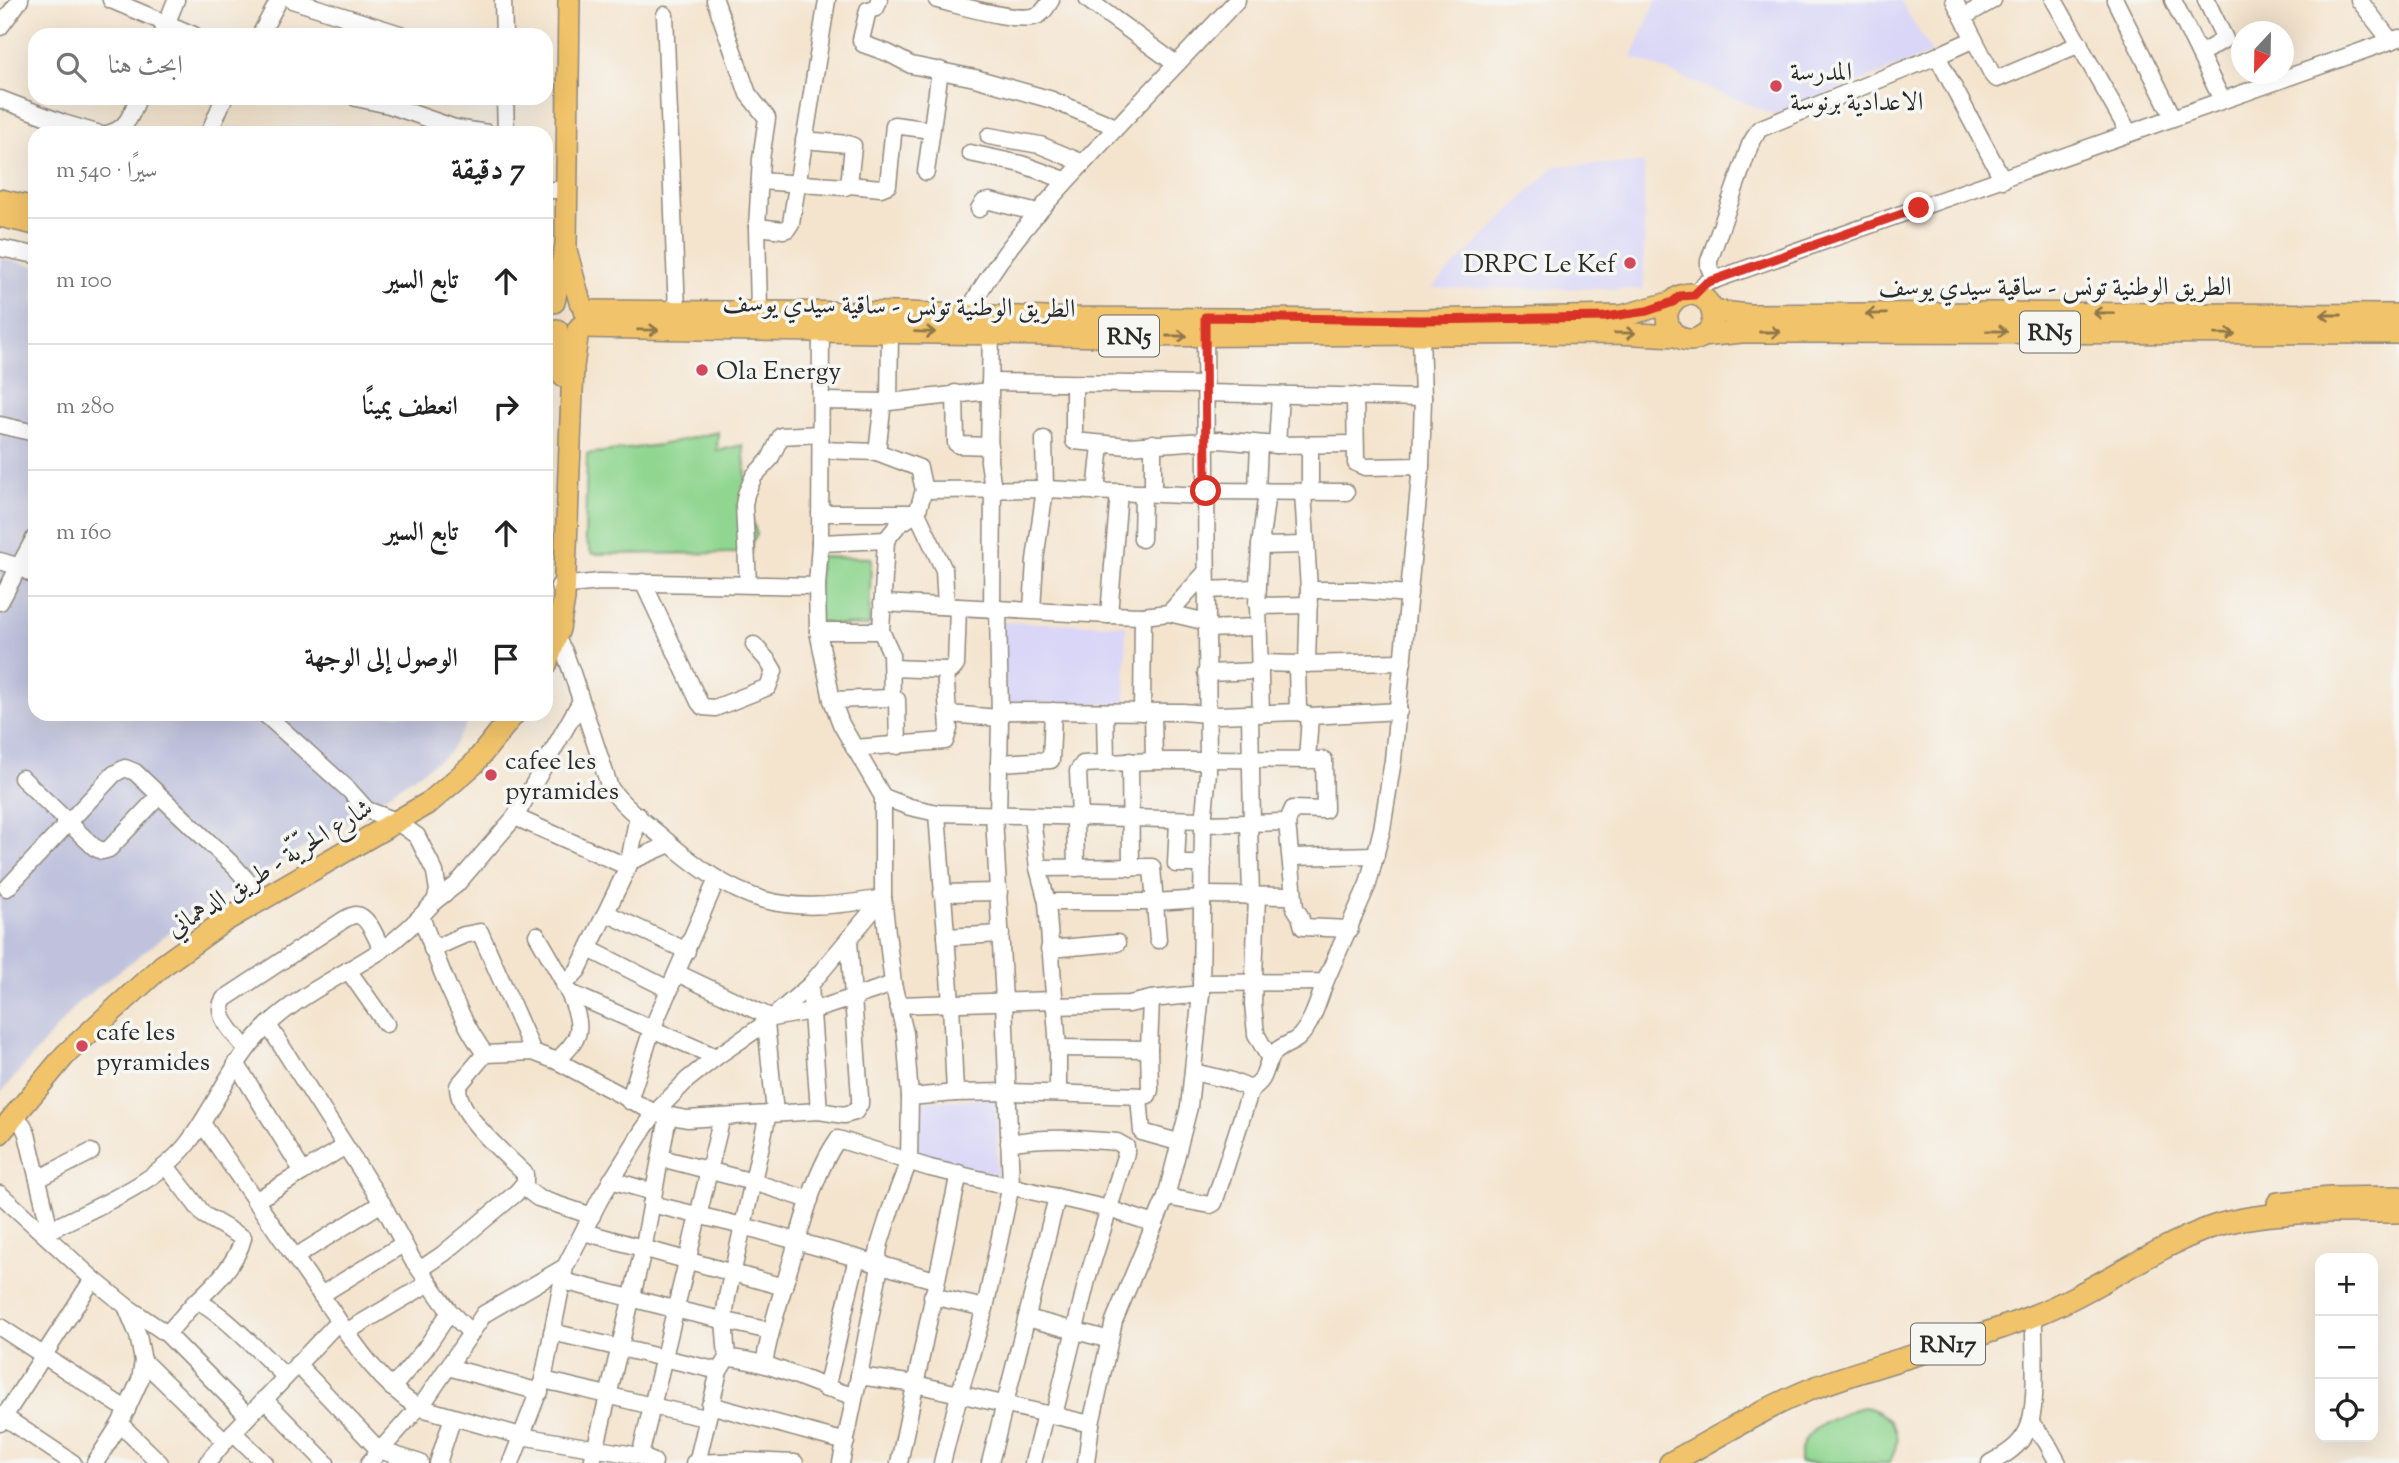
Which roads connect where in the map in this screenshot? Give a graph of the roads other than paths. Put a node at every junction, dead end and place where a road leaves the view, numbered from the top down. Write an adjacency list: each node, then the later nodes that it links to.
1 (20, 0): 24 (street)
2 (111, 0): 25 (street)
3 (176, 0): 26 (street)
4 (279, 0): 27 (street)
5 (292, 0): 28 (street)
6 (503, 0): 29 (street)
7 (569, 0): 62 (main road)
8 (715, 0): 59 (street)
9 (827, 0): 53 (street)
10 (879, 0): 36 (street)
11 (937, 0): 12 (street)
12 (1051, 0)
13 (1088, 0): 35 (street)
14 (1237, 0): 35 (street)
15 (1954, 0): 23 (street)
16 (1993, 0): 23 (street)
17 (2054, 0): 32 (street)
18 (2115, 0): 43 (street)
19 (2173, 0): 33 (street)
20 (2206, 0): 33 (street)
21 (2359, 0): 31 (street)
22 (665, 15): 77 (street)
23 (1964, 17): 30 (street)
24 (0, 27)
25 (162, 28)
26 (164, 28)
27 (264, 28)
28 (381, 28)
29 (504, 28)
30 (1974, 39): 32 (street); 34 (street)
31 (2395, 39): 38 (street)
32 (2080, 44): 51 (street)
33 (2200, 54): 38 (street)
34 (1937, 57): 58 (street); 73 (street)
35 (1176, 64): 49 (street)
36 (940, 70): 49 (street); 50 (street)
37 (0, 99): 44 (street)
38 (2222, 100): 43 (street)
39 (135, 105): 45 (street)
40 (221, 105): 46 (street)
41 (386, 105): 47 (street)
42 (505, 105): 48 (street)
43 (2174, 117): 51 (street)
44 (70, 126)
45 (124, 126)
46 (212, 126)
47 (449, 126)
48 (506, 126)
49 (1116, 127): 55 (street)
50 (932, 130): 56 (street); 61 (street)
51 (2129, 133): 58 (street)
52 (989, 136): 55 (street)
53 (804, 141): 60 (street); 61 (street)
54 (970, 153): 57 (street)
55 (1083, 163): 57 (street)
56 (926, 172)
57 (1065, 180): 66 (street)
58 (2003, 180): 73 (street)
59 (760, 181): 60 (street); 69 (street)
60 (797, 183): 61 (street); 69 (street)
61 (849, 185)
62 (556, 190): 71 (main road)
63 (0, 200): 64 (main road)
64 (28, 206)
65 (979, 209): 66 (street)
66 (1038, 213): 82 (street)
67 (0, 216): 68 (main road)
68 (28, 222)
69 (757, 228): 78 (street)
70 (0, 248): 72 (street)
71 (566, 248): 74 (main road); 81 (main road)
72 (28, 254)
73 (1707, 293): 76 (main road, RN5); 79 (main road, الطريق الوطنية تونس - ساقية سيدي يوسف / RN5, one-way to 73); 88 (main road)
74 (553, 295)
75 (553, 301): 81 (main road)
76 (1673, 302): 84 (main road, الطريق الوطنية تونس - ساقية سيدي يوسف / RN5); 89 (main road)
77 (677, 311): 78 (main road, الطريق الوطنية تونس - ساقية سيدي يوسف / RN5); 81 (main road, الطريق الوطنية تونس - ساقية سيدي يوسف / RN5)
78 (759, 312): 80 (main road, الطريق الوطنية تونس - ساقية سيدي يوسف / RN5)
79 (2399, 315)
80 (821, 321): 81 (main road, الطريق الوطنية تونس - ساقية سيدي يوسف / RN5, one-way to 80); 82 (main road, الطريق الوطنية تونس - ساقية سيدي يوسف / RN5); 85 (main road, الطريق الوطنية تونس - ساقية سيدي يوسف / RN5); 97 (street)
81 (568, 322): 137 (main road)
82 (962, 324): 83 (main road, الطريق الوطنية تونس - ساقية سيدي يوسف / RN5); 85 (main road, الطريق الوطنية تونس - ساقية سيدي يوسف / RN5, one-way to 82)
83 (991, 325): 84 (main road, الطريق الوطنية تونس - ساقية سيدي يوسف / RN5); 91 (street)
84 (1205, 327): 87 (main road, الطريق الوطنية تونس - ساقية سيدي يوسف / RN5); 92 (street)
85 (890, 331): 98 (street)
86 (2399, 333): 88 (main road, الطريق الوطنية تونس - ساقية سيدي يوسف / RN5, one-way to 86)
87 (1422, 335): 89 (main road, الطريق الوطنية تونس - ساقية سيدي يوسف / RN5, one-way to 89); 96 (street)
88 (1702, 336): 89 (main road, RN5)
89 (1678, 337)
90 (1074, 384): 91 (street); 92 (street); 107 (street)
91 (990, 387): 93 (street); 110 (street)
92 (1205, 389): 94 (street); 103 (street)
93 (954, 393): 98 (street); 110 (street)
94 (1280, 395): 95 (street); 108 (street)
95 (1355, 396): 96 (street); 106 (street)
96 (1423, 398): 112 (street)
97 (821, 401): 98 (street); 102 (street)
98 (886, 402): 111 (street)
99 (0, 425): 100 (street)
100 (28, 431)
101 (1044, 439): 114 (street)
102 (820, 442): 111 (street); 123 (street); 136 (street)
103 (1206, 442): 104 (street); 105 (street); 122 (street)
104 (1153, 443): 107 (street); 121 (street)
105 (1259, 444): 108 (street); 116 (street)
106 (1355, 444): 109 (street); 112 (street)
107 (1101, 445): 117 (street)
108 (1277, 445): 109 (street)
109 (1310, 445): 119 (street)
110 (990, 446): 113 (street)
111 (877, 452): 115 (street)
112 (1421, 466): 140 (street)
113 (993, 489): 114 (street); 115 (street); 146 (street)
114 (1045, 489): 117 (street); 147 (street)
115 (925, 490): 124 (street)
116 (1262, 491): 119 (street); 122 (street); 129 (street)
117 (1096, 492): 118 (street)
118 (1119, 492): 121 (street); 149 (street)
119 (1307, 492): 120 (street); 128 (street)
120 (1346, 492)
121 (1148, 493): 122 (street); 125 (street)
122 (1206, 494): 134 (street)
123 (820, 513): 124 (street); 127 (street)
124 (916, 513): 126 (street); 144 (street)
125 (1142, 539)
126 (886, 540): 127 (street); 143 (street)
127 (821, 543): 138 (street)
128 (1306, 545): 129 (street); 141 (street)
129 (1260, 546): 139 (street)
130 (28, 551): 132 (street)
131 (0, 561): 132 (street)
132 (20, 567): 133 (street); 142 (street)
133 (28, 572)
134 (1205, 581): 139 (street); 148 (street); 151 (street)
135 (643, 582): 136 (street); 137 (street); 157 (street)
136 (748, 584): 138 (street)
137 (562, 585): 153 (main road)
138 (817, 586): 154 (street)
139 (1256, 588): 145 (street)
140 (1409, 594): 141 (street); 158 (street)
141 (1309, 597): 145 (street); 159 (street)
142 (0, 602)
143 (882, 603): 144 (street); 155 (street)
144 (952, 606): 146 (street); 162 (street)
145 (1258, 607): 152 (street)
146 (995, 609): 147 (street); 175 (street)
147 (1032, 610): 149 (street)
148 (1169, 613): 150 (street); 151 (street)
149 (1109, 615): 150 (street)
150 (1143, 616): 170 (street)
151 (1207, 626): 152 (street); 163 (street)
152 (1258, 626): 160 (street)
153 (553, 628)
154 (818, 631): 155 (street); 165 (street)
155 (881, 631): 161 (street)
156 (553, 643): 166 (street)
157 (754, 645)
158 (1403, 662): 159 (street); 168 (street)
159 (1302, 664): 160 (street); 174 (street)
160 (1260, 667): 163 (street); 173 (street)
161 (892, 668): 162 (street); 164 (street)
162 (945, 670): 171 (street)
163 (1206, 673): 172 (street)
164 (892, 698): 165 (street); 179 (street)
165 (831, 700): 180 (street)
166 (582, 701): 192 (street); 194 (street)
167 (1054, 711): 169 (street); 175 (street); 187 (street)
168 (1399, 711): 174 (street); 205 (street)
169 (1105, 712): 170 (street); 186 (street)
170 (1147, 712): 172 (street); 185 (street)
171 (948, 714): 175 (street); 179 (street)
172 (1206, 714): 173 (street); 181 (street)
173 (1256, 714): 174 (street); 182 (street)
174 (1304, 714): 183 (street)
175 (1000, 715): 187 (street)
176 (273, 721): 197 (street)
177 (500, 721): 197 (main road, شارع الحرّيّة - طريق الدهماني)
178 (508, 721): 197 (main road, شارع الحرّيّة - طريق الدهماني)
179 (898, 746): 180 (street)
180 (854, 748): 190 (street)
181 (1208, 760): 182 (street); 185 (street); 200 (street)
182 (1250, 760): 183 (street); 203 (street)
183 (1307, 760): 201 (street)
184 (1130, 761): 185 (street); 186 (street); 198 (street)
185 (1154, 761)
186 (1106, 762): 196 (street)
187 (999, 763): 193 (street)
188 (22, 778): 202 (street)
189 (159, 796): 202 (street); 202 (street); 214 (street)
190 (883, 797): 191 (street); 220 (street)
191 (937, 813): 193 (street); 216 (street)
192 (638, 815): 204 (street); 207 (street)
193 (996, 816): 195 (street); 215 (street)
194 (515, 817): 207 (street); 221 (street)
195 (1032, 817): 196 (street); 209 (street)
196 (1078, 818): 198 (street); 210 (street)
197 (392, 819): 214 (main road, شارع الحرّيّة - طريق الدهماني); 221 (street); 279 (main road, شارع الحرّيّة - طريق الدهماني)
198 (1131, 819): 199 (street); 211 (street)
199 (1178, 821): 200 (street); 208 (street)
200 (1203, 822): 203 (street); 208 (street)
201 (1287, 822): 203 (street); 206 (street)
202 (68, 823): 213 (street)
203 (1251, 824): 217 (street)
204 (670, 844): 207 (street); 212 (street)
205 (1376, 855): 206 (street); 226 (street)
206 (1291, 857): 218 (street)
207 (629, 864): 224 (street)
208 (1203, 864): 219 (street)
209 (1038, 868): 210 (street); 222 (street)
210 (1076, 868): 211 (street)
211 (1130, 868): 223 (street)
212 (717, 879): 220 (street); 237 (street)
213 (7, 888)
214 (257, 892): 279 (main road, شارع الحرّيّة - طريق الدهماني)
215 (999, 892): 216 (street); 227 (street)
216 (942, 893): 229 (street)
217 (1254, 896): 218 (street); 219 (street); 242 (street)
218 (1293, 896): 226 (street)
219 (1202, 897): 223 (street); 245 (street)
220 (883, 898): 230 (street); 241 (street)
221 (435, 901): 225 (street)
222 (1047, 902): 223 (street); 235 (street)
223 (1154, 902): 231 (street)
224 (607, 913): 234 (street); 237 (street)
225 (421, 916): 233 (street); 236 (street)
226 (1350, 929): 240 (street)
227 (1000, 934): 229 (street); 249 (street)
228 (537, 935): 244 (street)
229 (946, 937): 250 (street)
230 (849, 940): 243 (street); 247 (street)
231 (1158, 940)
232 (1117, 943): 235 (street)
233 (432, 949): 261 (street); 262 (street)
234 (589, 949): 244 (street); 246 (street)
235 (1049, 949): 251 (street)
236 (382, 950): 238 (street); 259 (street)
237 (687, 951): 239 (street)
238 (348, 970): 255 (street); 256 (street)
239 (677, 973): 246 (street); 254 (street)
240 (1325, 982): 242 (street); 264 (street)
241 (893, 984): 247 (street); 252 (street)
242 (1254, 984): 245 (street); 264 (street)
243 (810, 985): 253 (street); 254 (street)
244 (566, 988): 257 (street); 265 (street)
245 (1201, 989): 248 (street); 267 (street)
246 (670, 990): 257 (street)
247 (853, 997): 253 (street); 278 (street)
248 (1151, 999): 251 (street); 260 (street)
249 (1004, 1001): 250 (street); 251 (street); 269 (street)
250 (951, 1003): 252 (street); 271 (street)
251 (1054, 1003): 258 (street)
252 (898, 1005): 272 (street)
253 (812, 1011): 254 (street); 275 (street)
254 (769, 1020): 263 (street); 276 (street)
255 (386, 1024)
256 (268, 1025): 259 (street); 286 (street)
257 (652, 1029): 263 (street); 274 (street)
258 (1058, 1048): 260 (street); 270 (street)
259 (246, 1049): 266 (street)
260 (1149, 1049): 273 (street)
261 (533, 1052): 262 (street); 265 (street)
262 (485, 1054): 298 (street)
263 (716, 1057): 277 (street)
264 (1270, 1059): 268 (street)
265 (557, 1061): 274 (street)
266 (236, 1063): 281 (street); 292 (street)
267 (1194, 1072): 268 (street); 284 (street)
268 (1251, 1089): 301 (street)
269 (1007, 1092): 270 (street); 271 (street); 285 (street)
270 (1058, 1092): 273 (street)
271 (955, 1093): 272 (street)
272 (909, 1097): 289 (street)
273 (1139, 1097): 284 (street)
274 (629, 1101): 277 (street)
275 (819, 1111): 276 (street); 278 (street)
276 (771, 1114): 280 (street); 296 (street)
277 (661, 1115): 280 (street); 288 (street); 295 (street)
278 (844, 1115): 283 (street)
279 (7, 1117): 282 (main road, شارع الحرّيّة - طريق الدهماني); 294 (street)
280 (722, 1117): 291 (street)
281 (202, 1123): 290 (street); 304 (street)
282 (0, 1133)
283 (838, 1139): 289 (street); 305 (street)
284 (1178, 1142): 301 (street)
285 (1009, 1143): 297 (street); 307 (street)
286 (344, 1147): 292 (street); 306 (street)
287 (91, 1152): 294 (street)
288 (661, 1158): 291 (street); 303 (street)
289 (909, 1161): 293 (street); 322 (street)
290 (166, 1166): 315 (street); 331 (street)
291 (707, 1170): 296 (street); 310 (street)
292 (303, 1172): 304 (street)
293 (959, 1173): 297 (street); 328 (street)
294 (38, 1180): 315 (street)
295 (611, 1180): 303 (street); 309 (street)
296 (753, 1182): 305 (street); 313 (street)
297 (1011, 1185): 300 (street); 333 (street)
298 (522, 1186): 309 (street); 325 (street)
299 (0, 1194): 315 (street)
300 (1057, 1197): 307 (street); 337 (street)
301 (1166, 1197): 312 (street)
302 (2399, 1197): 311 (main road, RN17)
303 (652, 1198): 310 (street); 318 (street)
304 (255, 1200): 319 (street)
305 (810, 1200): 316 (street)
306 (382, 1203): 317 (street); 319 (street)
307 (1109, 1209): 312 (street); 342 (street)
308 (2399, 1212): 311 (main road, RN17)
309 (592, 1216): 314 (street)
310 (697, 1217): 313 (street); 321 (street)
311 (2225, 1223): 336 (main road, RN17)
312 (1155, 1224): 346 (street)
313 (743, 1226): 316 (street); 323 (street)
314 (584, 1232): 318 (street); 324 (street)
315 (48, 1233): 326 (street)
316 (797, 1242): 320 (street); 327 (street)
317 (403, 1244): 325 (street); 329 (street)
318 (643, 1250): 321 (street); 330 (street)
319 (295, 1256): 329 (street)
320 (857, 1258): 322 (street); 360 (street)
321 (685, 1260): 323 (street); 334 (street)
322 (880, 1266): 328 (street); 356 (street)
323 (733, 1272): 327 (street); 338 (street)
324 (564, 1274): 330 (street); 343 (street); 345 (street)
325 (425, 1276): 335 (street); 340 (street)
326 (93, 1279): 332 (street); 348 (street)
327 (784, 1287): 341 (street)
328 (933, 1288): 333 (street); 357 (street)
329 (321, 1295): 340 (street)
330 (630, 1298): 334 (street); 347 (street)
331 (197, 1301): 344 (street); 355 (street)
332 (127, 1306): 344 (street); 350 (street)
333 (985, 1308): 362 (street)
334 (674, 1309): 338 (street); 349 (street)
335 (450, 1312): 345 (street); 359 (street)
336 (2034, 1316): 374 (street); 400 (main road, RN17)
337 (1027, 1318): 342 (street); 365 (street)
338 (723, 1319): 341 (street); 353 (street)
339 (0, 1327): 348 (street)
340 (342, 1327): 351 (street); 359 (street)
341 (770, 1331): 352 (street)
342 (1075, 1331): 346 (street); 369 (street)
343 (552, 1332): 347 (street); 358 (street)
344 (167, 1334): 370 (street)
345 (471, 1334): 354 (street)
346 (1110, 1340): 375 (street)
347 (620, 1347): 349 (street); 361 (street)
348 (43, 1355): 371 (street); 373 (street)
349 (663, 1358): 353 (street); 367 (street)
350 (143, 1361): 371 (street); 377 (street)
351 (297, 1364): 355 (street); 380 (street)
352 (764, 1364): 353 (street); 360 (street)
353 (723, 1365): 368 (street)
354 (448, 1367): 358 (street); 366 (street)
355 (285, 1376): 364 (street)
356 (859, 1376): 357 (street); 363 (street)
357 (915, 1384): 362 (street); 395 (street)
358 (542, 1386): 361 (street); 376 (street)
359 (392, 1388): 366 (street)
360 (826, 1389): 363 (street)
361 (608, 1395): 367 (street); 379 (street)
362 (959, 1395): 365 (street); 396 (street)
363 (854, 1396): 378 (street)
364 (264, 1399): 370 (street); 389 (street)
365 (1006, 1406): 369 (street); 397 (street)
366 (418, 1407): 372 (street); 380 (street)
367 (652, 1408): 368 (street); 381 (street)
368 (708, 1411): 378 (street); 382 (street)
369 (1049, 1415): 375 (street); 398 (street)
370 (248, 1416): 377 (street)
371 (123, 1417): 385 (street); 386 (street)
372 (453, 1417): 376 (street); 391 (street)
373 (1, 1418): 384 (street)
374 (2031, 1422): 401 (street); 402 (street)
375 (1091, 1424): 399 (street)
376 (521, 1436): 379 (street); 392 (street)
377 (229, 1437): 387 (street); 388 (street)
378 (846, 1442): 394 (street)
379 (593, 1455): 381 (street)
380 (374, 1456): 390 (street)
381 (652, 1461)
382 (696, 1462): 383 (street)
383 (746, 1462): 393 (street)
384 (73, 1463)
385 (95, 1463)
386 (160, 1463)
387 (207, 1463)
388 (265, 1463)
389 (326, 1463)
390 (420, 1463)
391 (438, 1463)
392 (511, 1463)
393 (795, 1463)
394 (841, 1463)
395 (899, 1463)
396 (942, 1463)
397 (990, 1463)
398 (1033, 1463)
399 (1086, 1463)
400 (1670, 1463)
401 (1991, 1463)
402 (2057, 1463)

